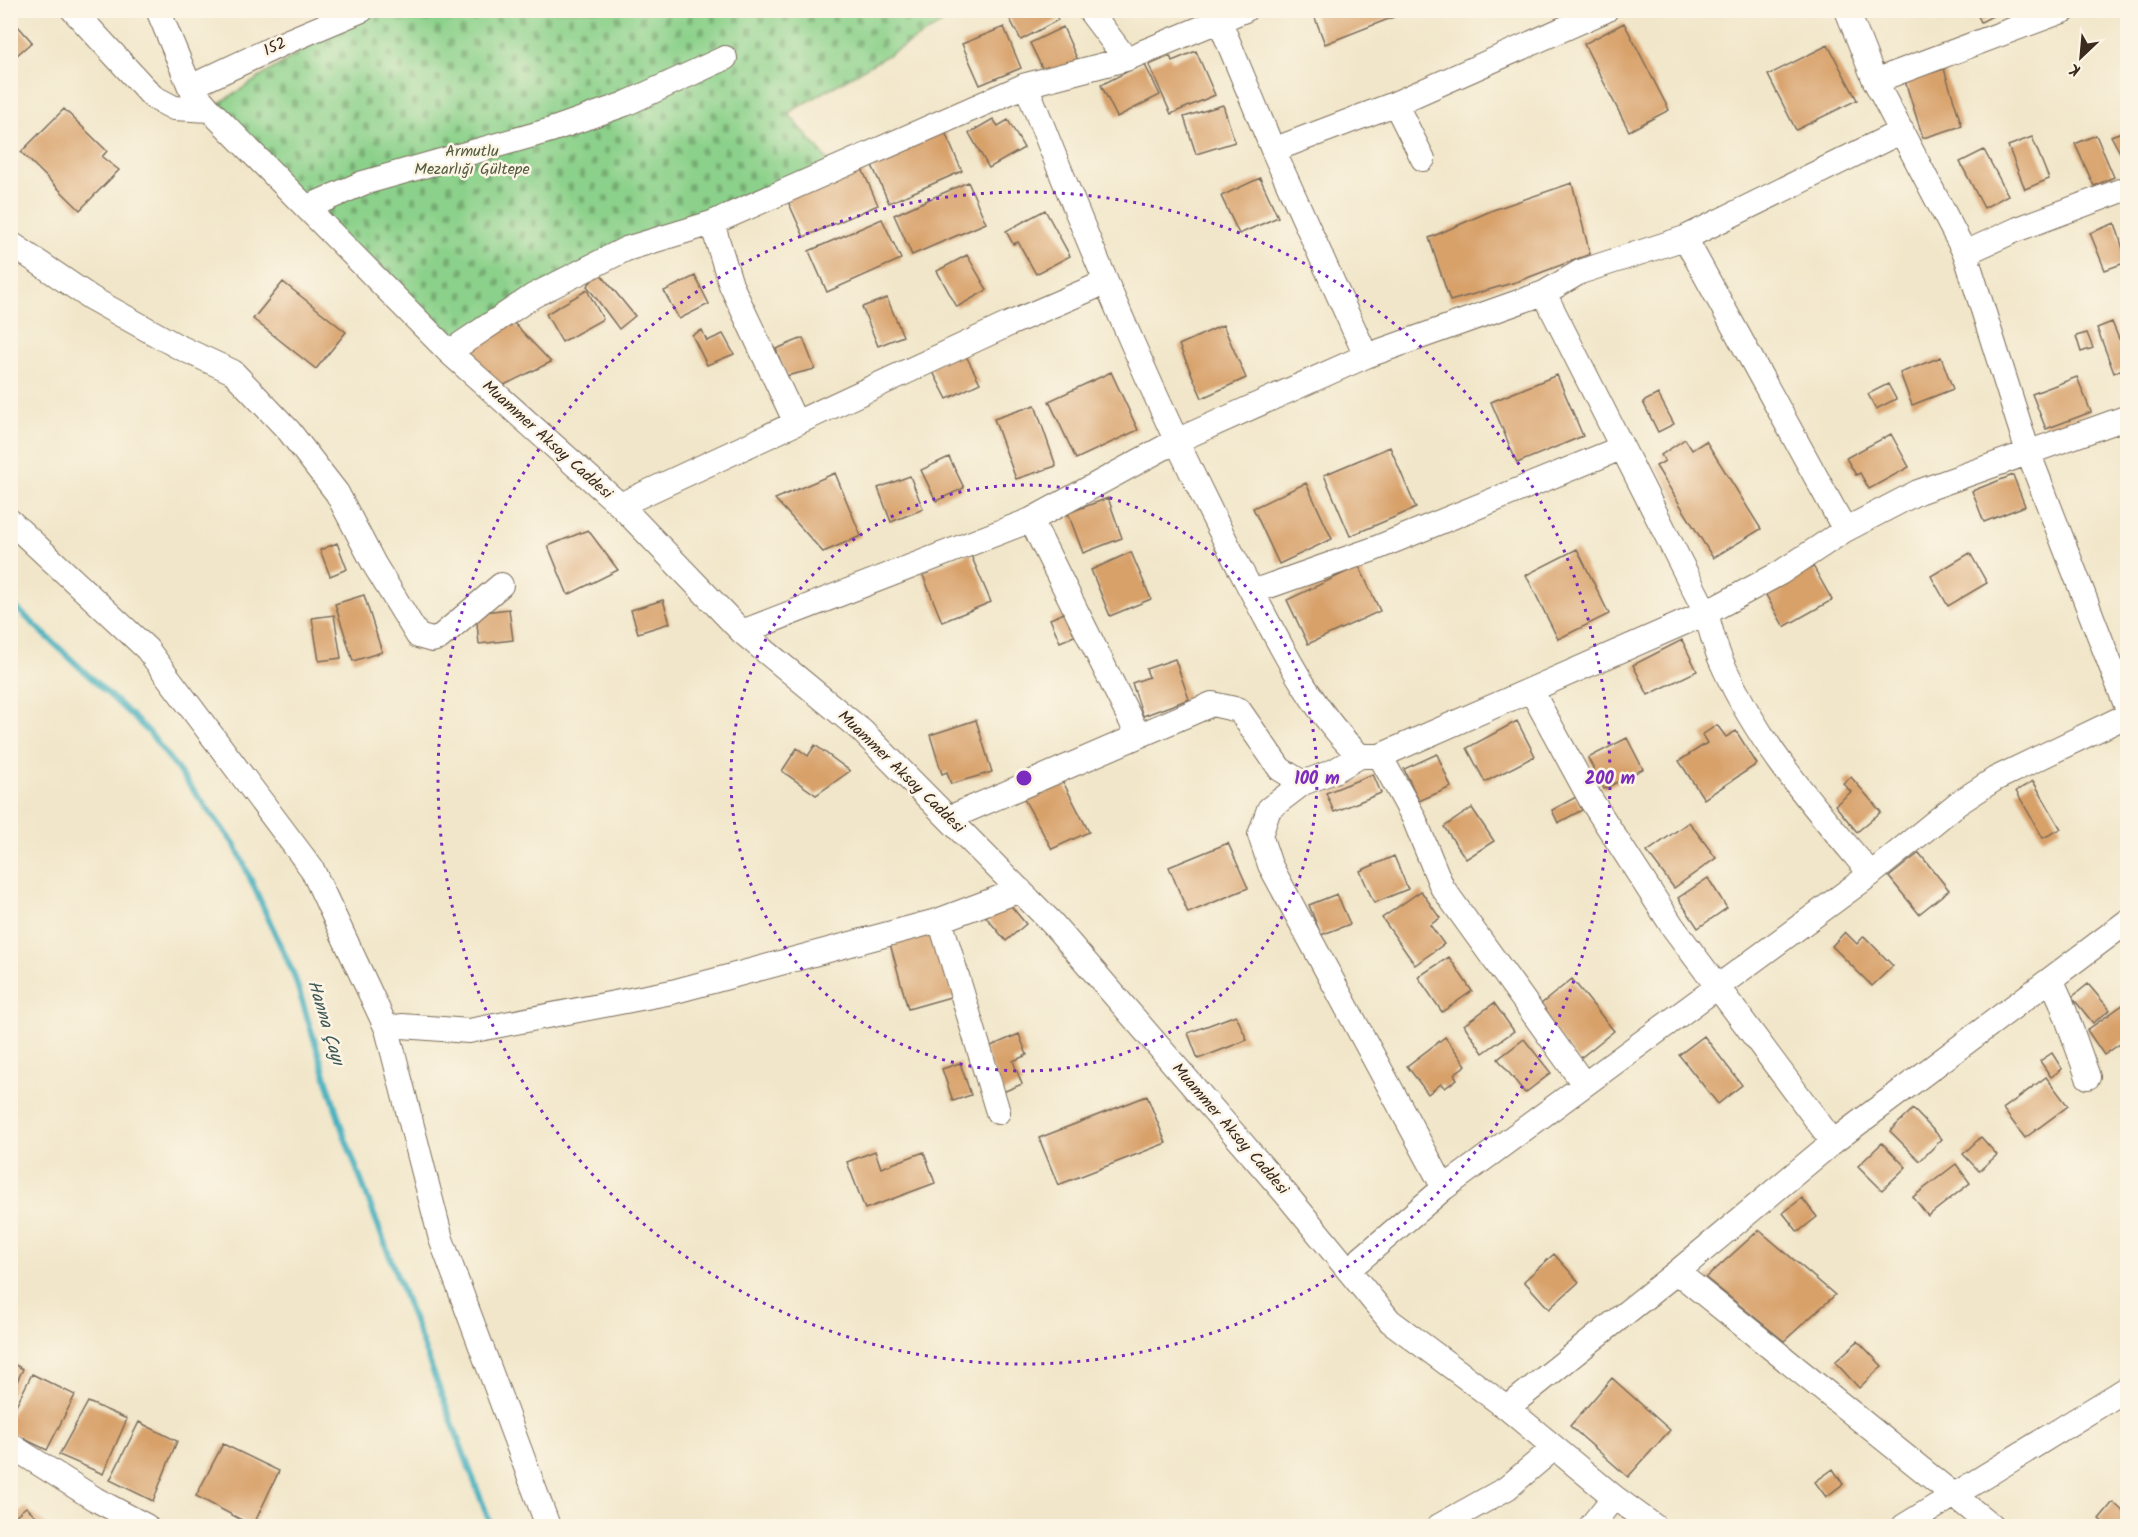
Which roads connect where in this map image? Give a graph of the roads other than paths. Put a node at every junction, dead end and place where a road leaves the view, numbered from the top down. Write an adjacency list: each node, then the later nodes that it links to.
1 (73, 10): 16 (street)
2 (158, 10): 14 (street, Muammer Aksoy Caddesi)
3 (362, 10): 14 (street, 152)
4 (1089, 10): 11 (street)
5 (1245, 10): 9 (street)
6 (1606, 10): 15 (street)
7 (1847, 10): 12 (street)
8 (2065, 10): 12 (street)
9 (1220, 22): 11 (street); 18 (street)
10 (725, 58): 21 (street)
11 (1126, 59): 13 (street)
12 (1875, 81): 17 (street)
13 (1026, 85): 22 (street); 26 (street)
14 (190, 87): 16 (street, Muammer Aksoy Caddesi)
15 (1392, 105): 18 (street); 19 (street)
16 (210, 110): 21 (street, Muammer Aksoy Caddesi)
17 (1902, 131): 23 (street); 25 (street)
18 (1273, 150): 29 (street)
19 (1423, 159)
20 (2127, 188): 25 (street)
21 (308, 207): 28 (street, Muammer Aksoy Caddesi)
22 (712, 223): 28 (street); 31 (street)
23 (1685, 238): 27 (street); 38 (street)
24 (10, 243): 39 (street)
25 (1965, 253): 34 (street)
26 (1104, 283): 31 (street); 32 (street)
27 (1544, 293): 29 (street); 33 (street)
28 (449, 352): 35 (street, Muammer Aksoy Caddesi)
29 (1366, 356): 32 (street)
30 (2127, 417): 34 (street)
31 (796, 423): 35 (street)
32 (1176, 441): 36 (street); 40 (street)
33 (1621, 448): 40 (street); 41 (street)
34 (2028, 452): 38 (street); 44 (street)
35 (620, 505): 42 (street, Muammer Aksoy Caddesi)
36 (1031, 520): 42 (street); 46 (street)
37 (10, 521): 56 (street)
38 (1845, 530): 41 (street)
39 (501, 585)
40 (1252, 592): 47 (street)
41 (1706, 613): 43 (street); 50 (street)
42 (742, 632): 49 (street, Muammer Aksoy Caddesi)
43 (1531, 690): 47 (street); 55 (street)
44 (2127, 710)
45 (2127, 715): 50 (street)
46 (1138, 735): 48 (street); 49 (street)
47 (1370, 756): 48 (street); 58 (street)
48 (1303, 783): 61 (street)
49 (949, 818): 51 (street, Muammer Aksoy Caddesi)
50 (1871, 874): 55 (street)
51 (1020, 890): 52 (street); 62 (street, Muammer Aksoy Caddesi)
52 (940, 920): 56 (street); 59 (street)
53 (2127, 921): 54 (street)
54 (2051, 979): 57 (street); 60 (street)
55 (1717, 988): 58 (street); 60 (street)
56 (387, 1029): 71 (street)
57 (2088, 1077)
58 (1584, 1084): 61 (street)
59 (998, 1112)
60 (1833, 1143): 63 (street)
61 (1444, 1188): 62 (street)
62 (1348, 1270): 65 (street, Muammer Aksoy Caddesi)
63 (1677, 1272): 65 (street); 69 (street)
64 (2127, 1388): 69 (street)
65 (1507, 1408): 67 (street, Muammer Aksoy Caddesi)
66 (10, 1445): 70 (street)
67 (1554, 1448): 68 (street, Muammer Aksoy Caddesi); 72 (street)
68 (1614, 1497): 73 (street); 74 (street, Muammer Aksoy Caddesi)
69 (1953, 1498): 75 (street); 76 (street)
70 (147, 1527)
71 (548, 1527)
72 (1439, 1527)
73 (1591, 1527)
74 (1654, 1527)
75 (1904, 1527)
76 (1992, 1527)

